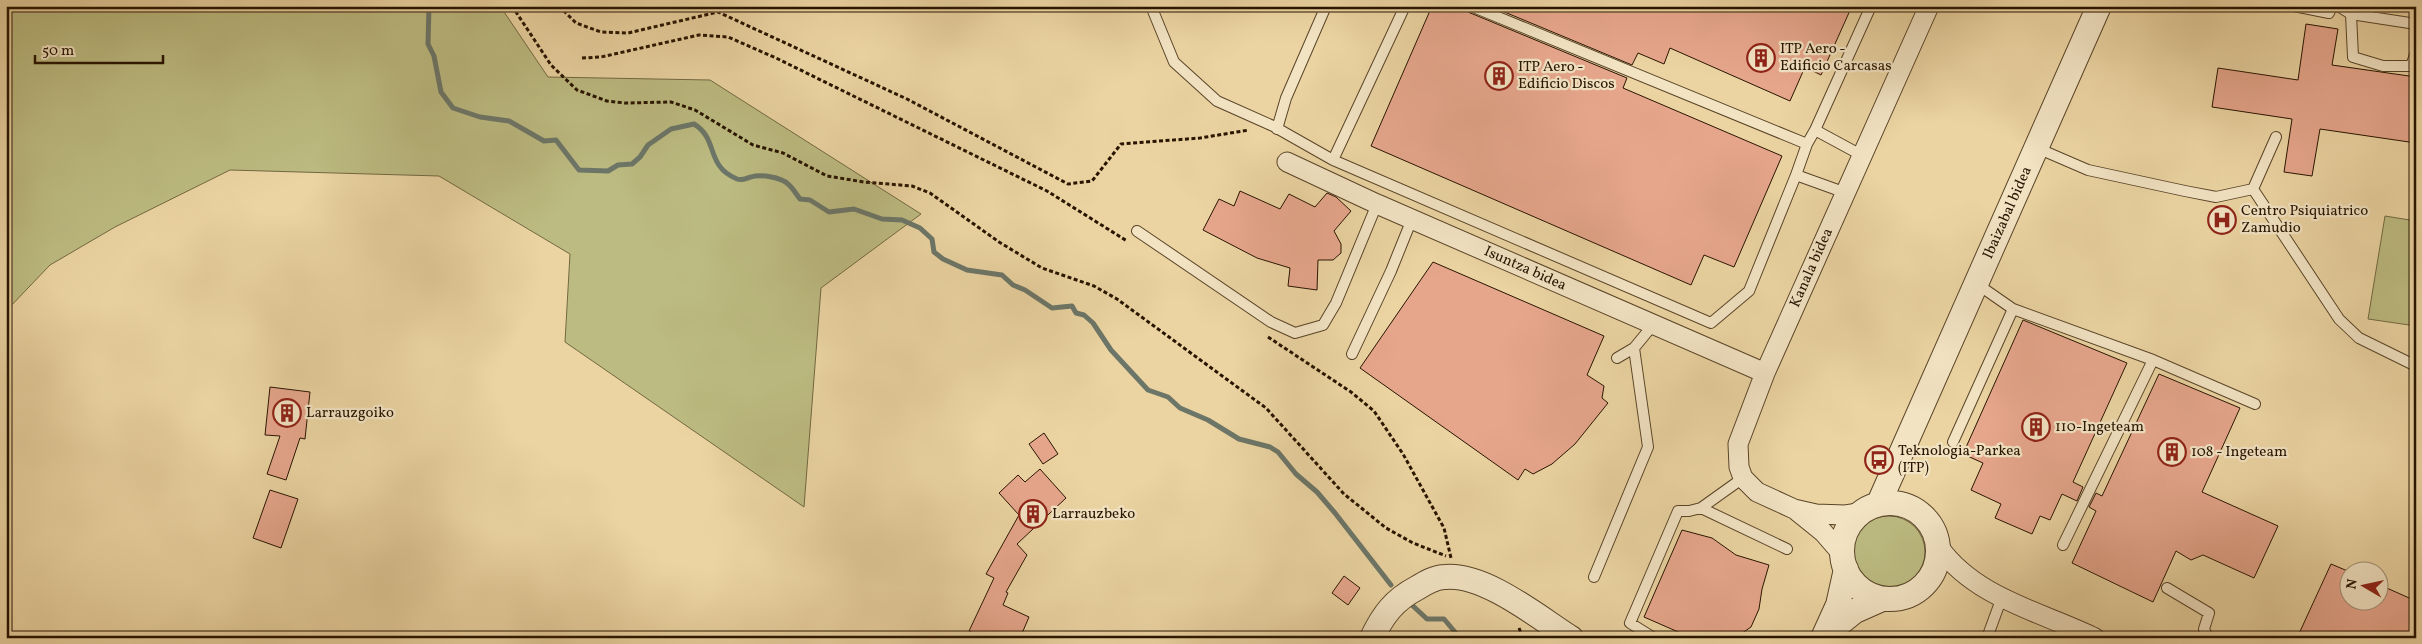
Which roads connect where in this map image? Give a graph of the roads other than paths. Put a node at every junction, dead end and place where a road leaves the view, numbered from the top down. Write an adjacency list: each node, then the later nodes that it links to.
1 (1151, 6): 14 (lane)
2 (1326, 6): 14 (lane)
3 (1405, 6): 20 (lane)
4 (1472, 6): 17 (lane)
5 (1871, 6): 15 (lane)
6 (1929, 6): 19 (street, Kanala bidea)
7 (2099, 6): 18 (street, Ibaizabal bidea)
8 (2294, 6): 9 (lane)
9 (2332, 6)
10 (2338, 6): 11 (lane)
11 (2350, 14): 12 (lane); 13 (lane)
12 (2416, 24)
13 (2416, 52)
14 (1277, 129): 20 (lane)
15 (1815, 130): 17 (lane); 19 (lane)
16 (2276, 137): 23 (lane)
17 (1807, 144): 22 (lane)
18 (2037, 148): 23 (lane); 28 (street, Ibaizabal bidea)
19 (1864, 156): 24 (street, Kanala bidea)
20 (1333, 160): 22 (lane)
21 (1287, 162): 25 (street, Isuntza bidea)
22 (1796, 175): 24 (lane)
23 (2253, 189): 35 (lane)
24 (1846, 193): 36 (street, Kanala bidea)
25 (1377, 204): 26 (street, Isuntza bidea); 27 (lane)
26 (1412, 219): 30 (street, Isuntza bidea); 32 (lane)
27 (1137, 231)
28 (1977, 284): 29 (lane); 41 (street, Ibaizabal bidea)
29 (2013, 309): 34 (lane); 38 (lane)
30 (1653, 325): 31 (lane); 36 (street, Isuntza bidea)
31 (1634, 348): 33 (lane); 47 (lane)
32 (1352, 354)
33 (1617, 358)
34 (2153, 360): 37 (lane); 43 (lane)
35 (2416, 366)
36 (1765, 373): 39 (street, Kanala bidea)
37 (2255, 404)
38 (1953, 442)
39 (1743, 478): 40 (lane); 42 (street)
40 (1701, 508): 45 (lane); 53 (lane)
41 (1869, 508): 42 (street); 44 (street); 46 (street)
42 (1794, 509): 46 (street)
43 (2063, 545)
44 (1939, 547): 49 (street); 50 (street)
45 (1787, 549)
46 (1844, 562): 50 (street); 54 (street)
47 (1594, 576)
48 (2167, 588): 57 (lane)
49 (2002, 597): 55 (lane); 56 (street)
50 (1882, 599): 54 (street)
51 (1372, 638): 52 (street)
52 (1570, 638)
53 (1654, 638)
54 (1823, 638)
55 (1987, 638)
56 (2096, 638)
57 (2208, 638)

